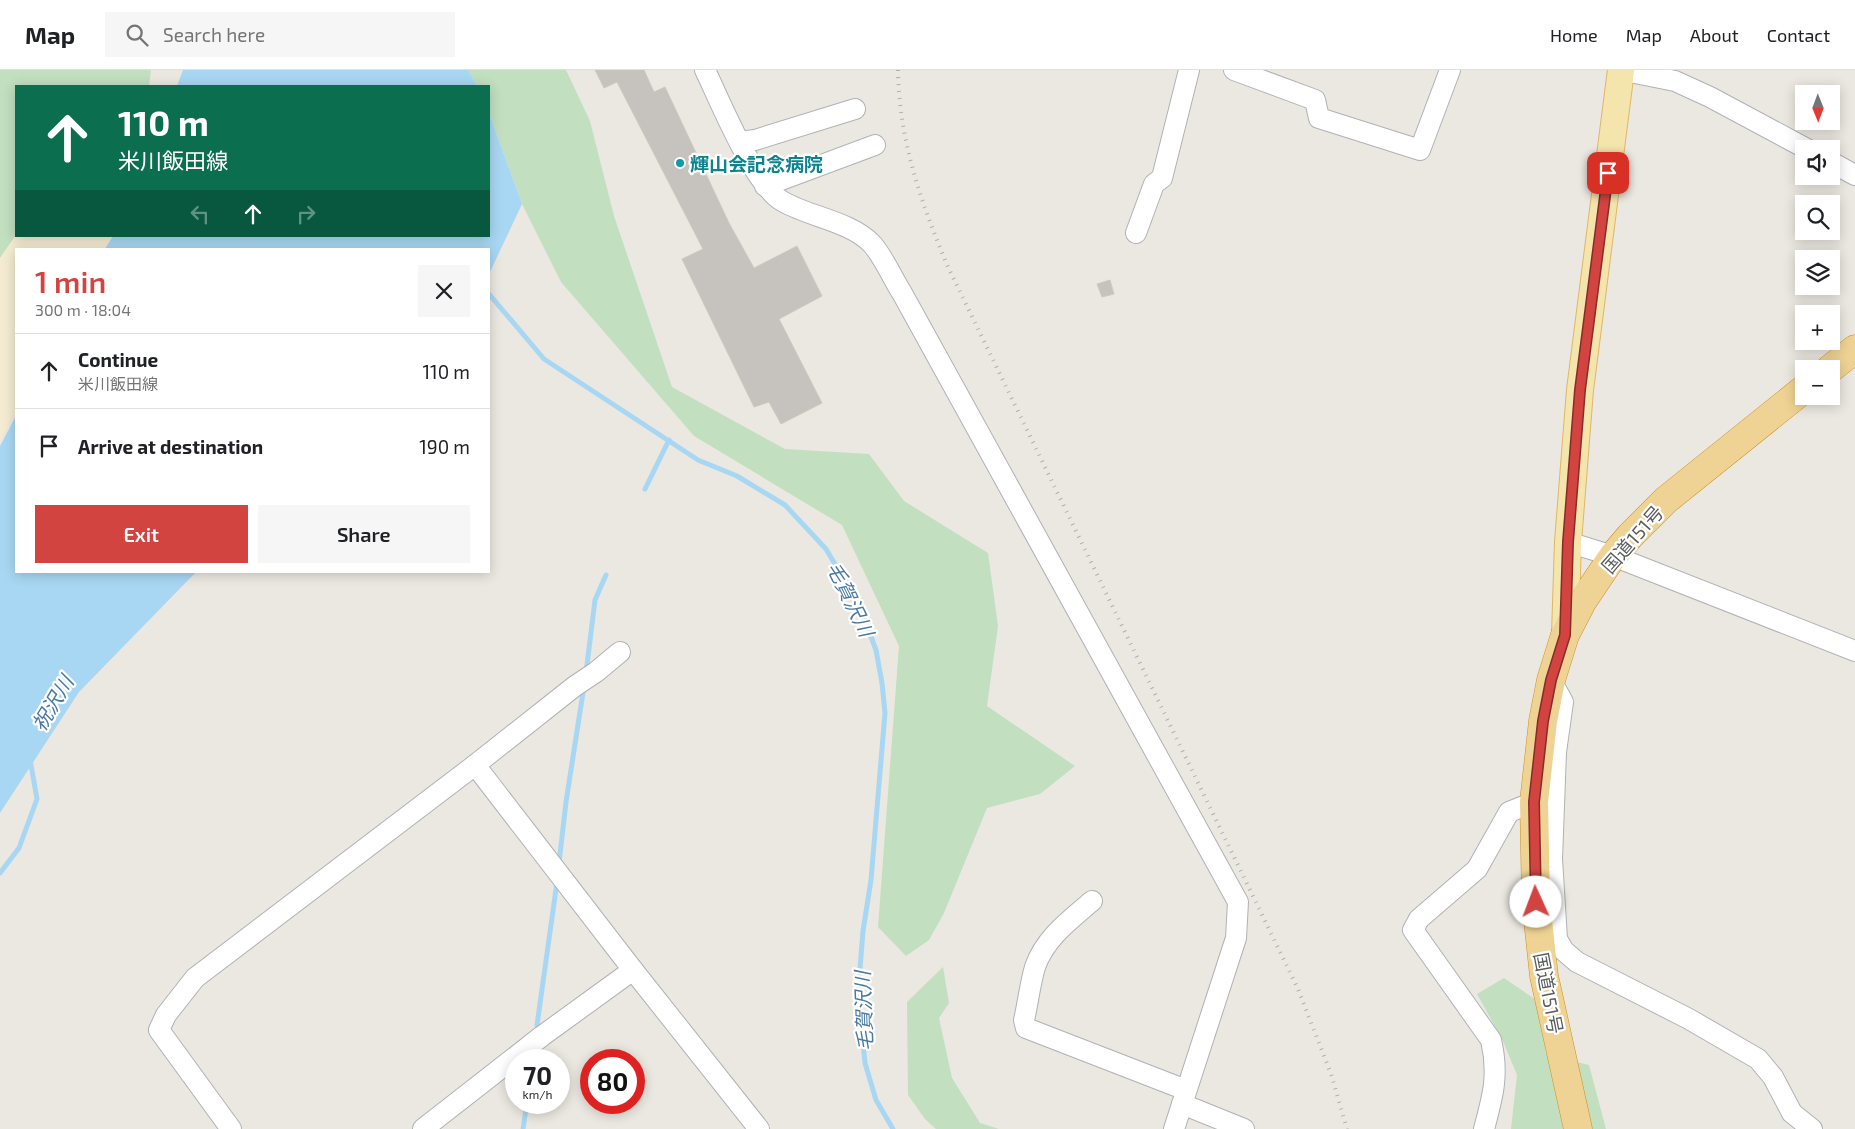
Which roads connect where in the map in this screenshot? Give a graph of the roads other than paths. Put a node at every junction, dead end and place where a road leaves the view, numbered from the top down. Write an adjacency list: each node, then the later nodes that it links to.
1 (705, 70): 7 (street)
2 (1189, 70): 13 (street)
3 (1234, 70): 4 (street)
4 (1450, 70)
5 (1621, 70): 8 (street); 17 (main road)
6 (855, 109): 7 (street)
7 (740, 142): 12 (street)
8 (1795, 143)
9 (875, 145): 12 (street)
10 (1840, 167): 11 (street)
11 (1855, 175)
12 (765, 186): 27 (street)
13 (1136, 233)
14 (1855, 349): 15 (highway)
15 (1840, 361)
16 (1795, 396): 18 (highway, 国道151号)
17 (1568, 542): 18 (street); 19 (main road)
18 (1613, 556): 19 (highway, 国道151号); 20 (street)
19 (1565, 635): 22 (highway, 国道151号)
20 (1855, 651)
21 (620, 652): 23 (street)
22 (1551, 680): 24 (highway, 国道151号); 35 (street)
23 (475, 765): 26 (street); 28 (street)
24 (1534, 802): 33 (street); 34 (highway, 国道151号)
25 (1092, 901): 27 (street)
26 (633, 970): 29 (street); 30 (street)
27 (1184, 1097): 31 (street); 32 (street)
28 (231, 1129)
29 (423, 1129)
30 (759, 1129)
31 (1174, 1129)
32 (1244, 1129)
33 (1484, 1129)
34 (1578, 1129)
35 (1812, 1129)

